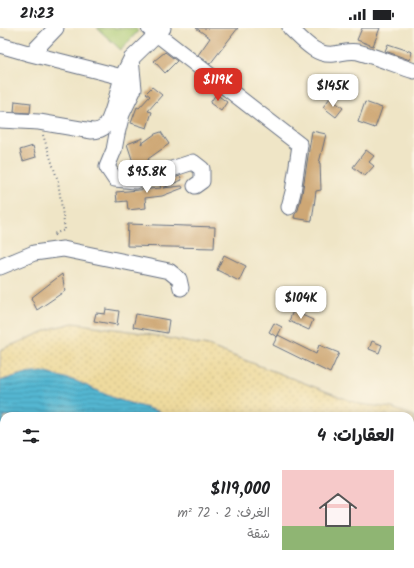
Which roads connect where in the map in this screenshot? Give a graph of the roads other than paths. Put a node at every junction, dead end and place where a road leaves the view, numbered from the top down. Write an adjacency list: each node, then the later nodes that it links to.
1 (56, 28): 5 (street)
2 (290, 28): 7 (street)
3 (156, 30): 6 (street); 11 (street)
4 (0, 45): 5 (street)
5 (31, 54): 8 (street)
6 (131, 59): 8 (street); 10 (street)
7 (414, 71)
8 (122, 77): 9 (street)
9 (0, 120)
10 (195, 186)
11 (290, 207)
12 (0, 267): 13 (street)
13 (181, 288)

